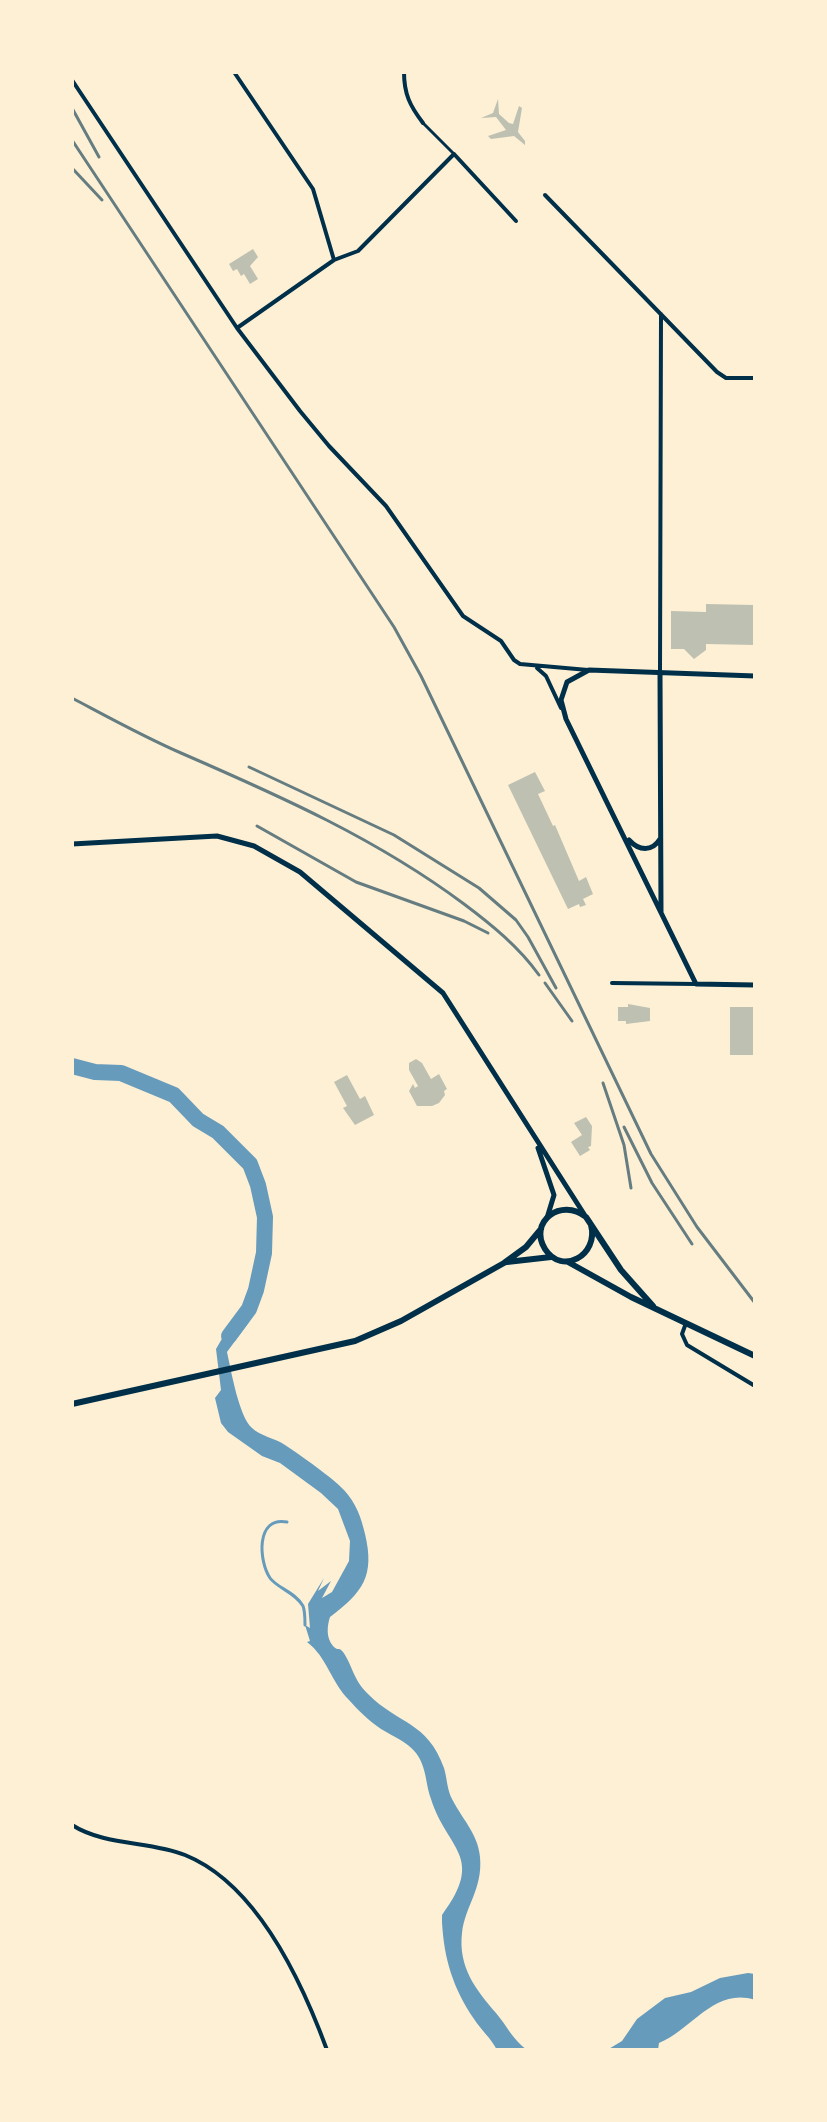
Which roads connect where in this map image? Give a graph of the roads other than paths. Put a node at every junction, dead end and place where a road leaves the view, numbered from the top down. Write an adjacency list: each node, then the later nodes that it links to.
1 (234, 72): 8 (street)
2 (404, 72): 4 (street)
3 (72, 80): 10 (street)
4 (423, 123): 5 (street)
5 (454, 154): 7 (street); 8 (street)
6 (545, 195): 9 (street)
7 (516, 221)
8 (334, 260): 10 (street)
9 (661, 314): 11 (street); 14 (street)
10 (237, 328): 12 (street)
11 (755, 378)
12 (531, 666): 13 (street); 16 (street)
13 (589, 670): 14 (street); 16 (street)
14 (660, 673): 15 (street); 18 (street)
15 (755, 676)
16 (566, 719): 17 (street)
17 (621, 830): 18 (street); 20 (street)
18 (661, 838): 20 (street)
19 (72, 844): 24 (street)
20 (661, 913): 22 (street)
21 (612, 983): 22 (street)
22 (696, 984): 23 (street)
23 (755, 985)
24 (535, 1140): 25 (street); 26 (street)
25 (586, 1217): 26 (main road); 27 (main road)
26 (545, 1220): 28 (main road)
27 (591, 1225): 30 (main road); 32 (main road)
28 (541, 1229): 29 (main road); 31 (main road)
29 (555, 1258): 30 (main road); 31 (main road)
30 (565, 1261): 32 (main road)
31 (504, 1263): 36 (main road)
32 (653, 1306): 33 (main road)
33 (686, 1323): 34 (main road); 35 (street)
34 (755, 1354)
35 (755, 1386)
36 (72, 1404)
37 (72, 1825): 38 (street)
38 (327, 2050)

